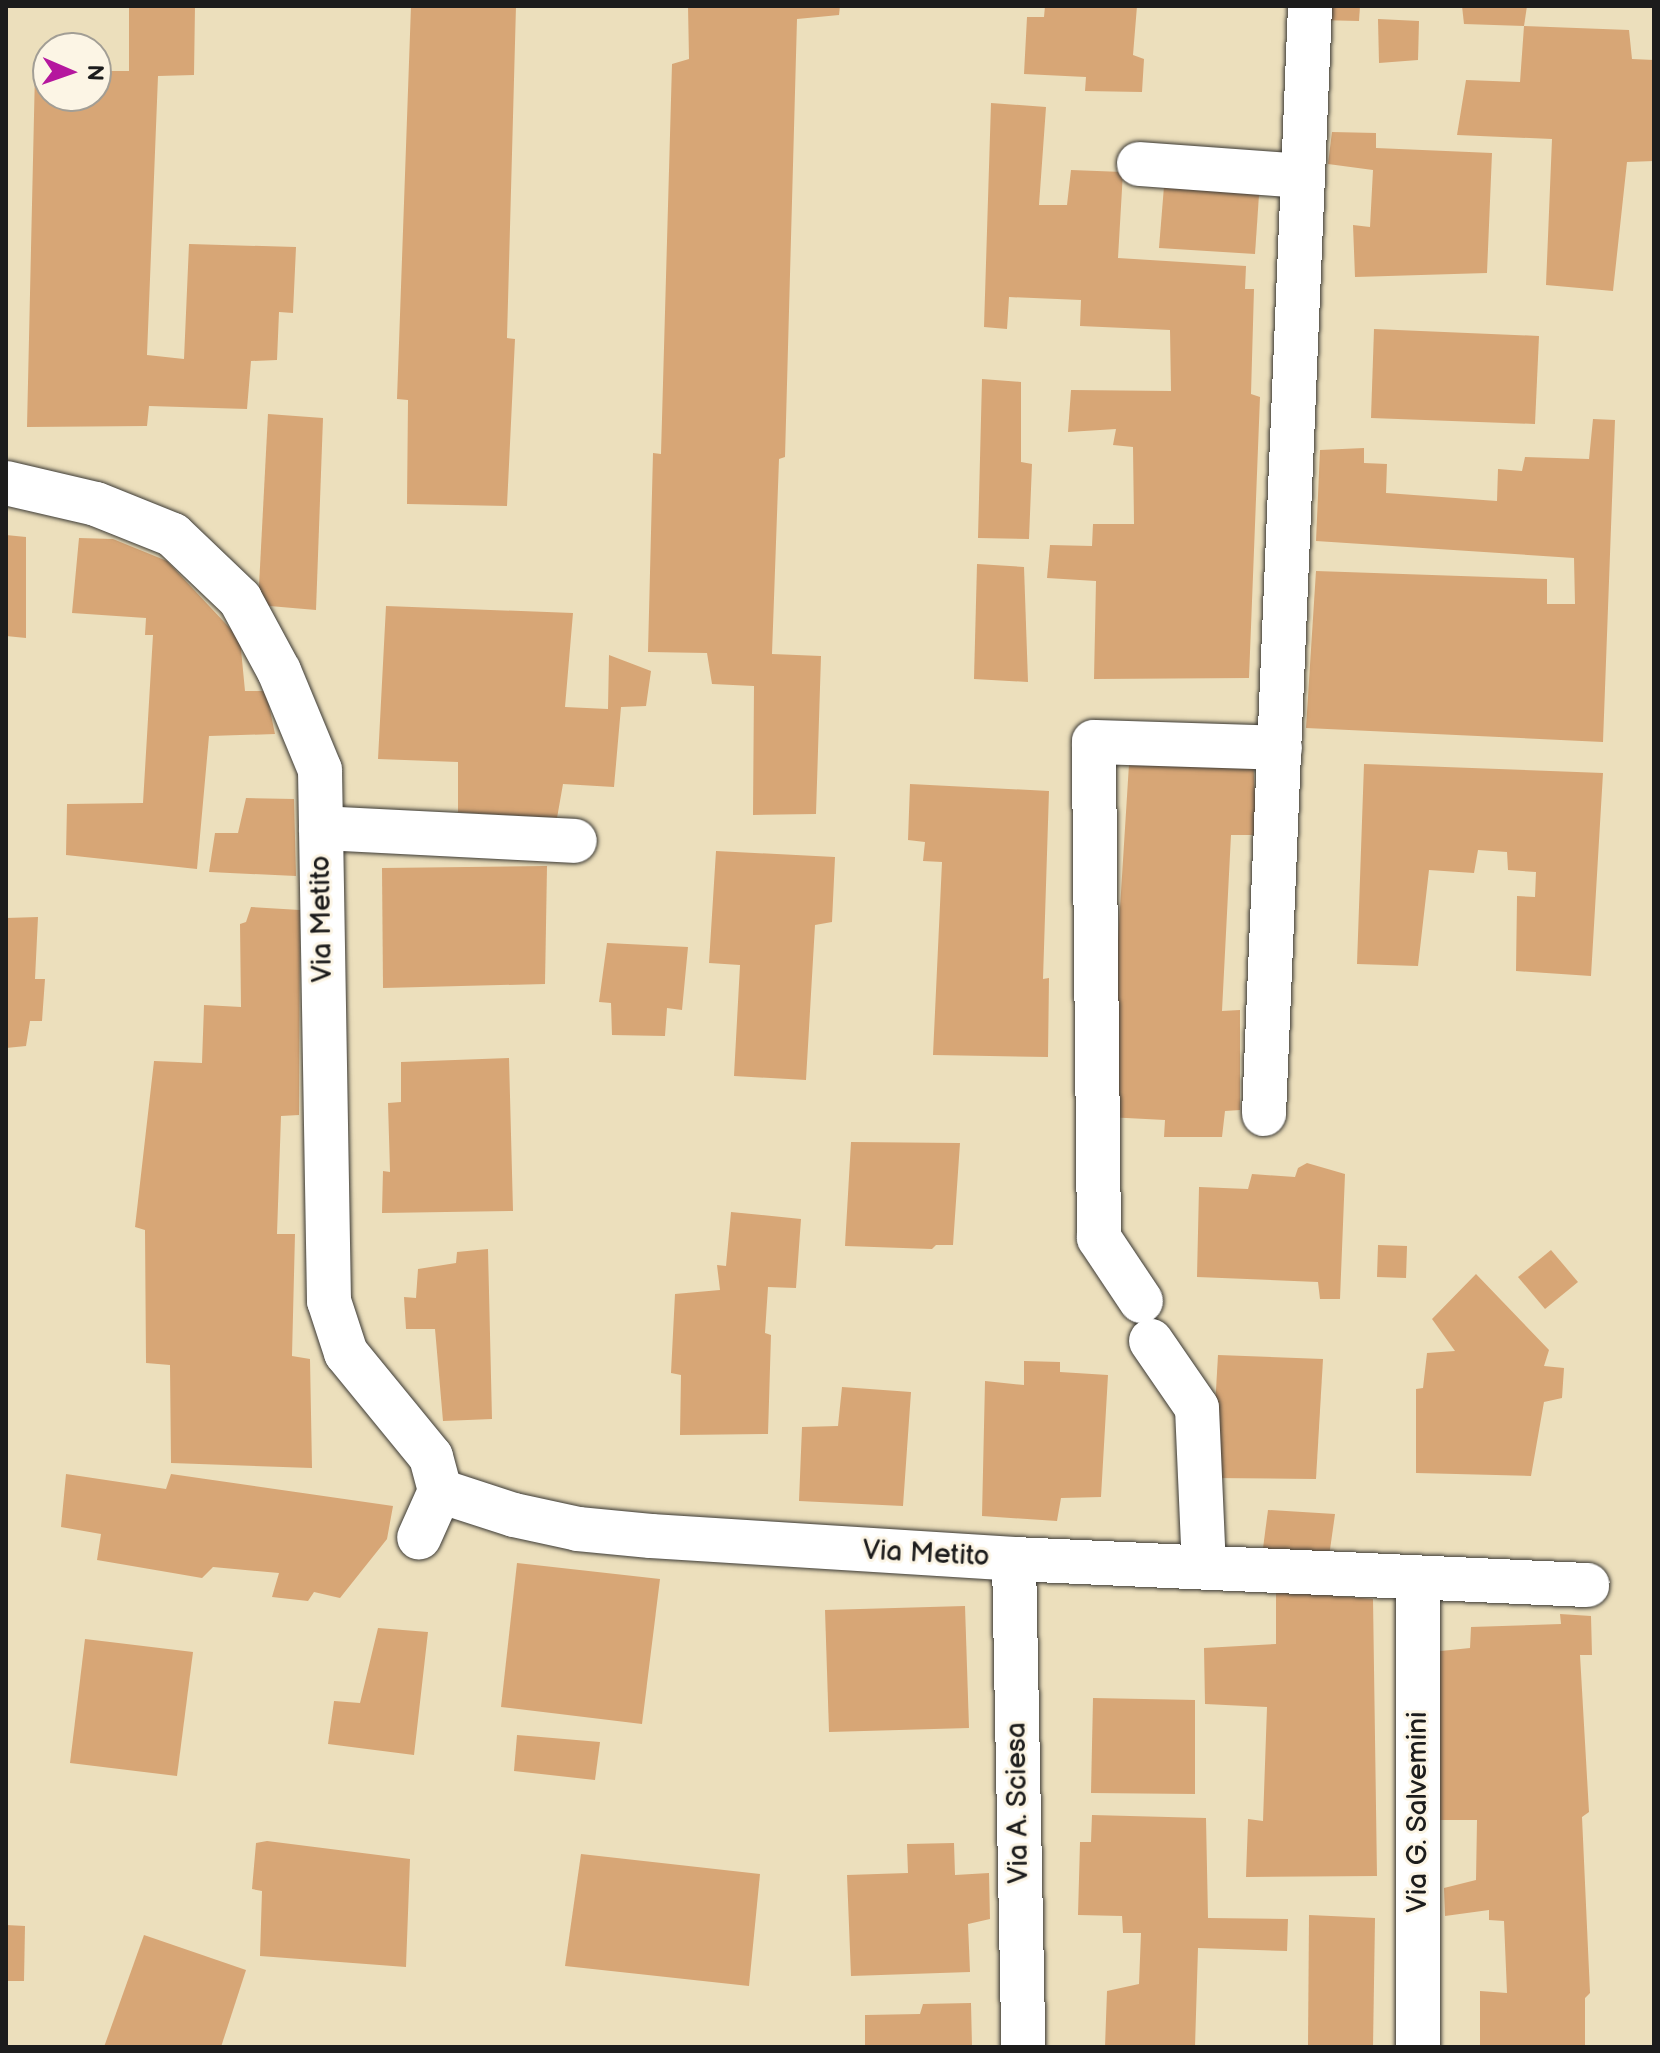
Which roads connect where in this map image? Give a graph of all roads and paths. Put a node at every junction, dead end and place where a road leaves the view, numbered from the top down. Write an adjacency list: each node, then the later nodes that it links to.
1 (1310, 6): 3 (street)
2 (1139, 164): 3 (street)
3 (1302, 176): 5 (street)
4 (6, 483): 6 (street, Via Metito)
5 (1280, 748): 8 (street); 12 (street)
6 (321, 828): 7 (street); 9 (street, Via Metito)
7 (575, 841)
8 (1264, 1114)
9 (440, 1491): 10 (street); 11 (street, Via Metito)
10 (419, 1538)
11 (1014, 1559): 12 (street, Via Metito); 15 (street, Via A. Sciesa)
12 (1204, 1566): 13 (street, Via Metito)
13 (1418, 1578): 14 (street, Via Metito); 16 (street, Via G. Salvemini)
14 (1587, 1585)
15 (1023, 2047)
16 (1418, 2047)

